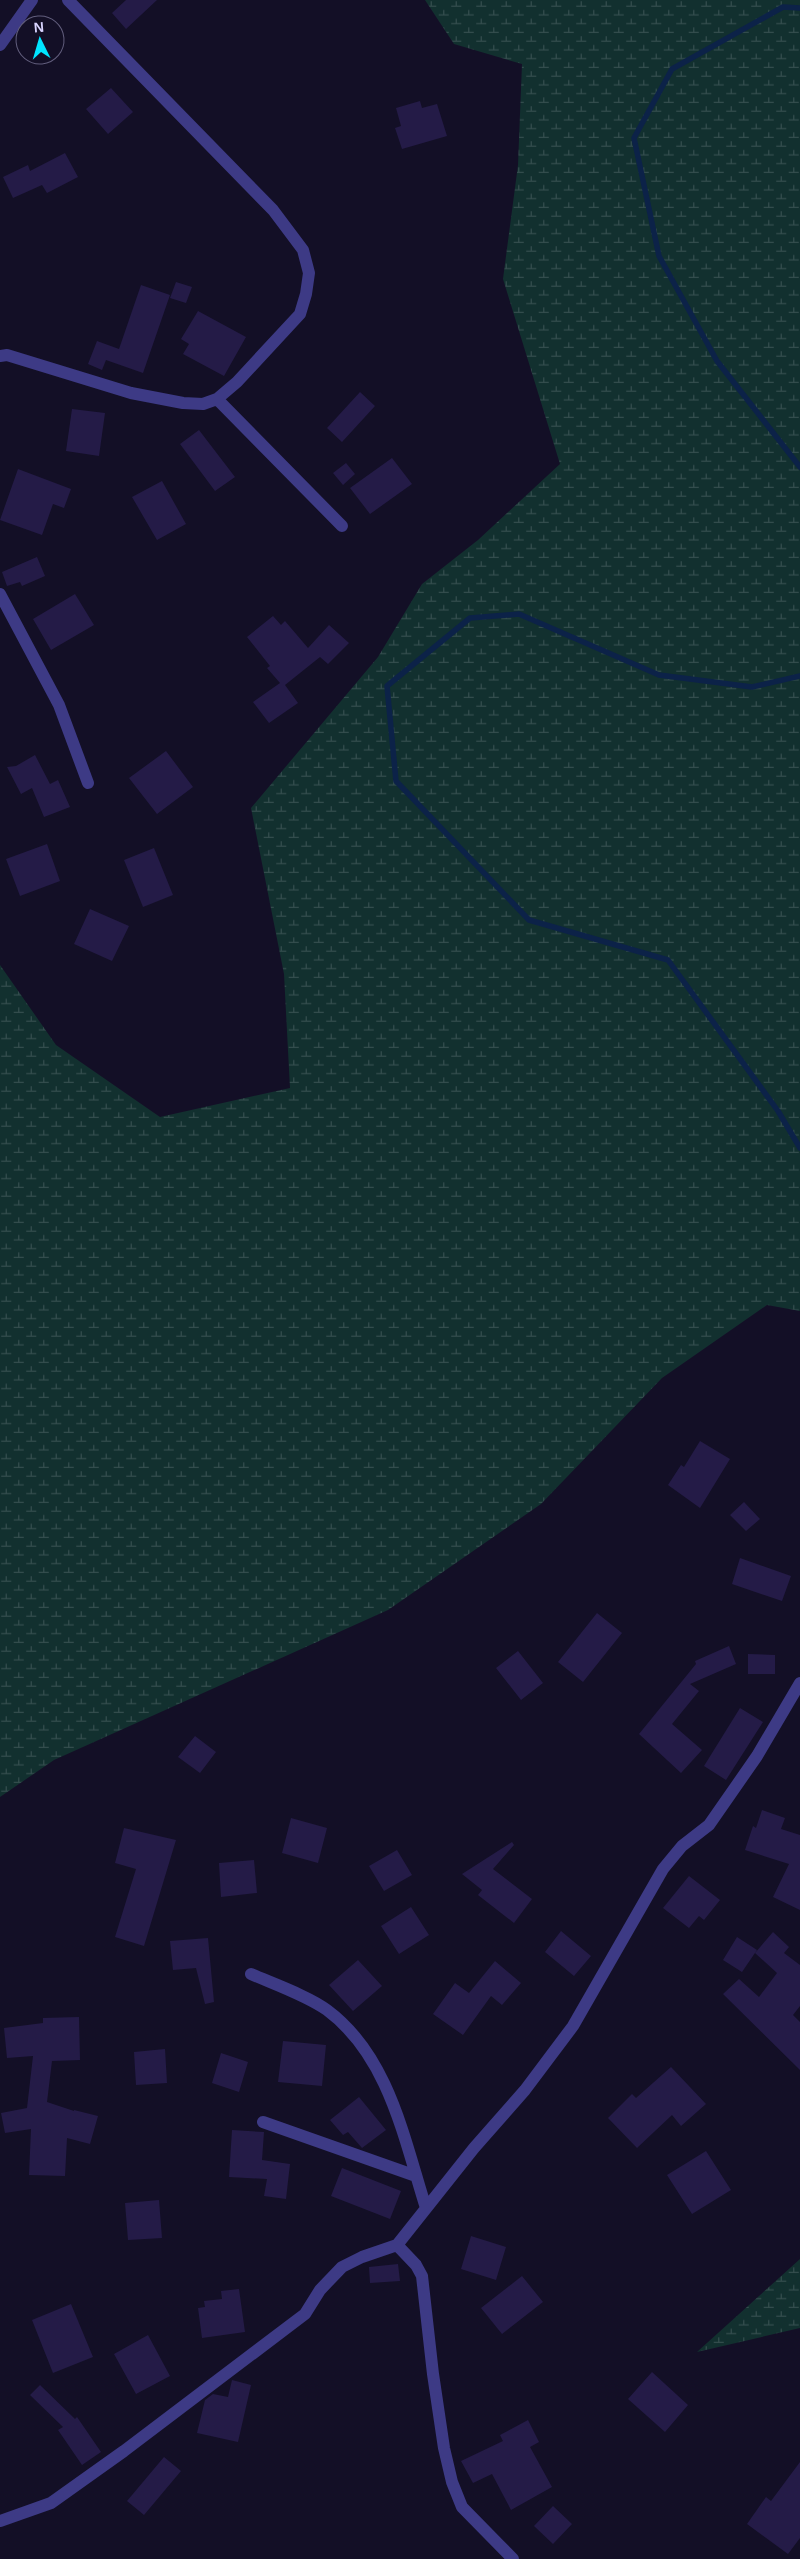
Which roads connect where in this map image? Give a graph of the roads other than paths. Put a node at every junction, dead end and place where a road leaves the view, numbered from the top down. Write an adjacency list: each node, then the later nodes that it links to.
1 (32, 0): 3 (street)
2 (68, 0): 5 (street)
3 (0, 45)
4 (0, 356): 5 (street)
5 (217, 399): 6 (street)
6 (342, 526)
7 (0, 594): 8 (street)
8 (88, 782)
9 (800, 1683): 13 (street)
10 (252, 1974): 12 (street)
11 (263, 2122): 12 (street)
12 (416, 2176): 13 (street)
13 (426, 2208): 14 (street)
14 (398, 2245): 15 (street); 16 (street)
15 (0, 2521)
16 (513, 2559)

